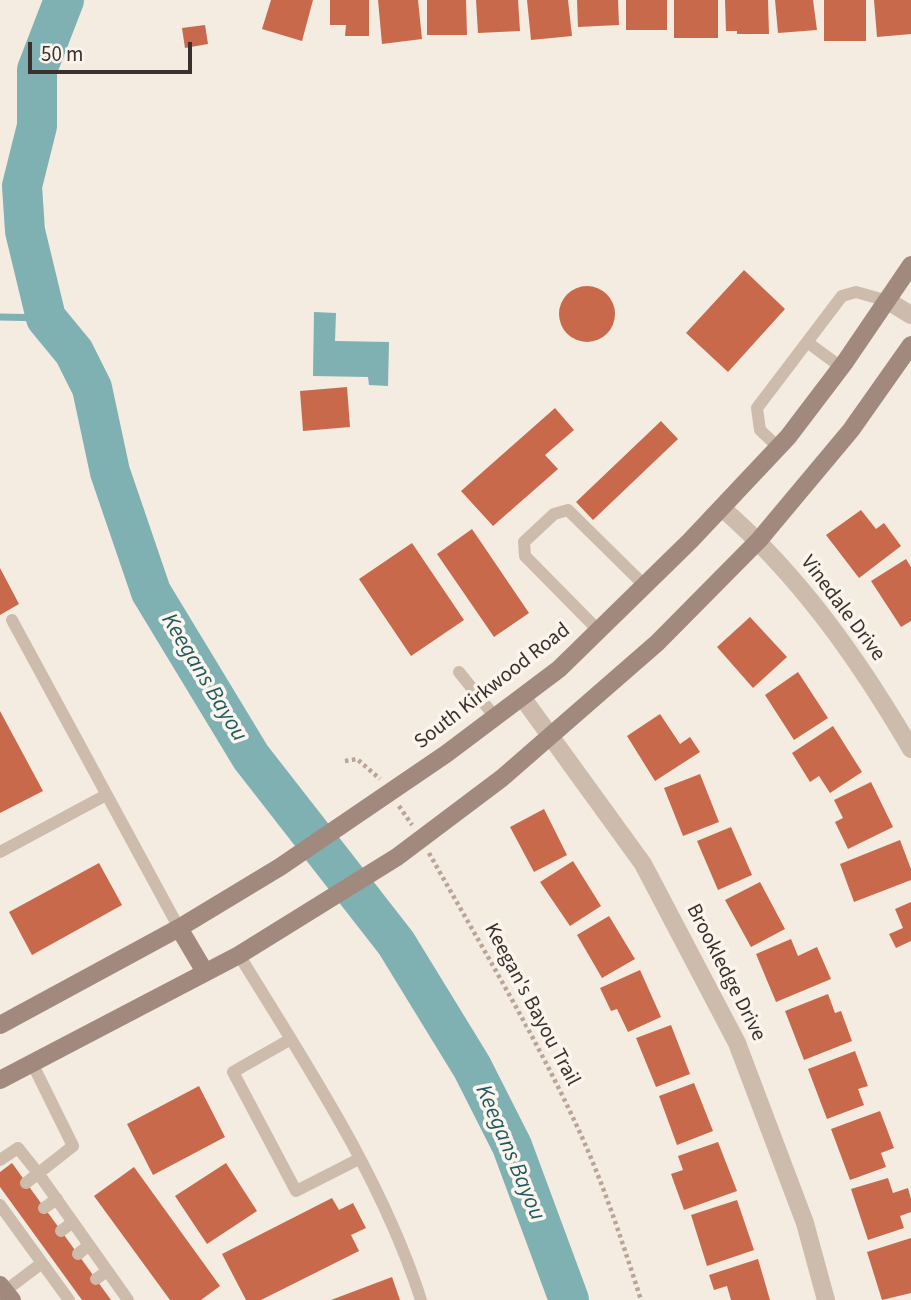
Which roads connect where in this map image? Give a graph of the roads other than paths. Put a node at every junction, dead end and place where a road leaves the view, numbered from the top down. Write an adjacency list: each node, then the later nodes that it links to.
1 (911, 265): 2 (main road, South Kirkwood Road)
2 (888, 301): 3 (street); 4 (lane); 6 (main road, South Kirkwood Road)
3 (911, 315)
4 (807, 342): 6 (lane); 7 (lane)
5 (911, 345): 9 (main road)
6 (841, 367): 7 (main road, South Kirkwood Road)
7 (778, 447): 8 (main road, South Kirkwood Road)
8 (722, 508): 9 (street, Vinedale Drive); 10 (main road, South Kirkwood Road)
9 (759, 540): 16 (main road); 17 (street, Vinedale Drive)
10 (645, 586): 12 (main road, South Kirkwood Road); 12 (lane)
11 (12, 620): 18 (lane)
12 (599, 631): 14 (main road, South Kirkwood Road)
13 (459, 672): 15 (lane)
14 (522, 697): 15 (main road, South Kirkwood Road); 16 (street, Brookledge Drive)
15 (495, 718): 20 (main road, South Kirkwood Road)
16 (551, 734): 21 (main road); 45 (street, Brookledge Drive)
17 (911, 749)
18 (106, 795): 19 (lane); 20 (lane)
19 (0, 852)
20 (179, 928): 22 (main road); 23 (main road, South Kirkwood Road)
21 (239, 956): 22 (main road); 24 (lane)
22 (205, 972): 25 (main road)
23 (0, 1025)
24 (291, 1040): 27 (lane); 27 (lane)
25 (32, 1063): 26 (main road); 29 (lane)
26 (0, 1080)
27 (359, 1159): 44 (lane)
28 (0, 1160): 29 (lane)
29 (38, 1172): 30 (lane); 31 (lane)
30 (26, 1183)
31 (57, 1199): 33 (lane); 34 (lane)
32 (2, 1201): 38 (lane)
33 (44, 1208)
34 (73, 1222): 35 (lane); 36 (lane)
35 (61, 1231)
36 (89, 1245): 37 (lane); 39 (lane)
37 (78, 1254)
38 (42, 1263): 41 (lane); 42 (lane)
39 (107, 1271): 40 (lane); 43 (lane)
40 (96, 1279)
41 (6, 1292)
42 (72, 1298)
43 (126, 1299)
44 (421, 1300)
45 (826, 1300)

